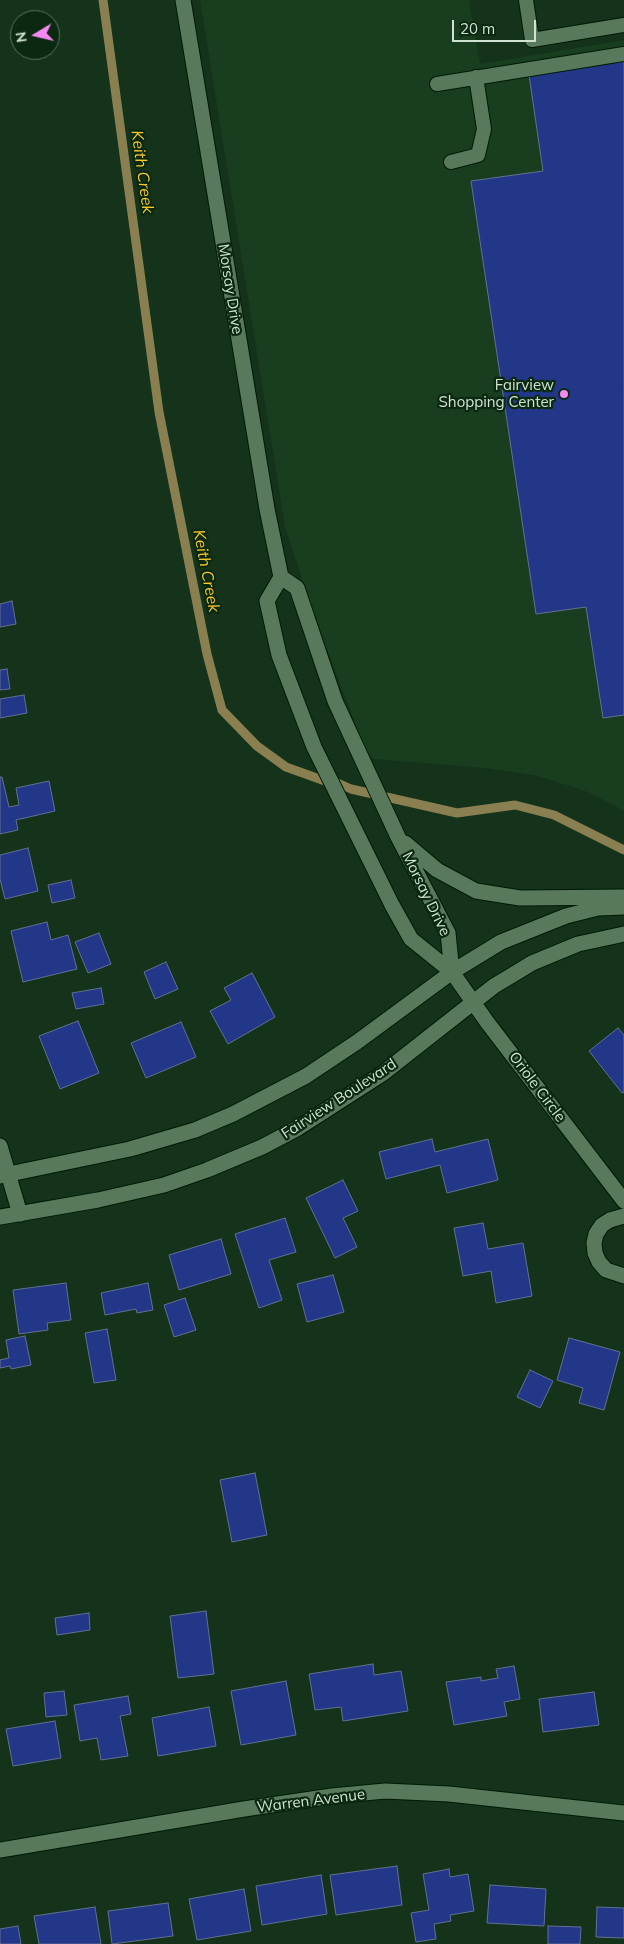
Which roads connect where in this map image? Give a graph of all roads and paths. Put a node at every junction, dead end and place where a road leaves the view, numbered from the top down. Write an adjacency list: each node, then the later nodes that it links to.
1 (183, 0): 8 (street, Morsay Drive)
2 (526, 0): 3 (lane)
3 (624, 25)
4 (624, 54): 5 (lane)
5 (476, 77): 6 (lane); 7 (lane)
6 (437, 84)
7 (451, 162)
8 (281, 577): 9 (street, Morsay Drive); 13 (street, Morsay Drive)
9 (398, 837): 10 (street); 13 (street, Morsay Drive)
10 (624, 897)
11 (624, 907): 13 (street)
12 (624, 934): 14 (street, Fairview Boulevard)
13 (452, 972): 14 (street, Oriole Circle); 16 (street)
14 (474, 1002): 17 (street, Oriole Circle); 18 (street, Fairview Boulevard)
15 (0, 1146): 16 (street)
16 (4, 1175): 18 (street)
17 (624, 1201)
18 (20, 1214): 20 (street, Fairview Boulevard)
19 (624, 1216): 21 (street)
20 (0, 1217)
21 (624, 1276)
22 (624, 1813): 23 (street, Warren Avenue)
23 (0, 1850)

